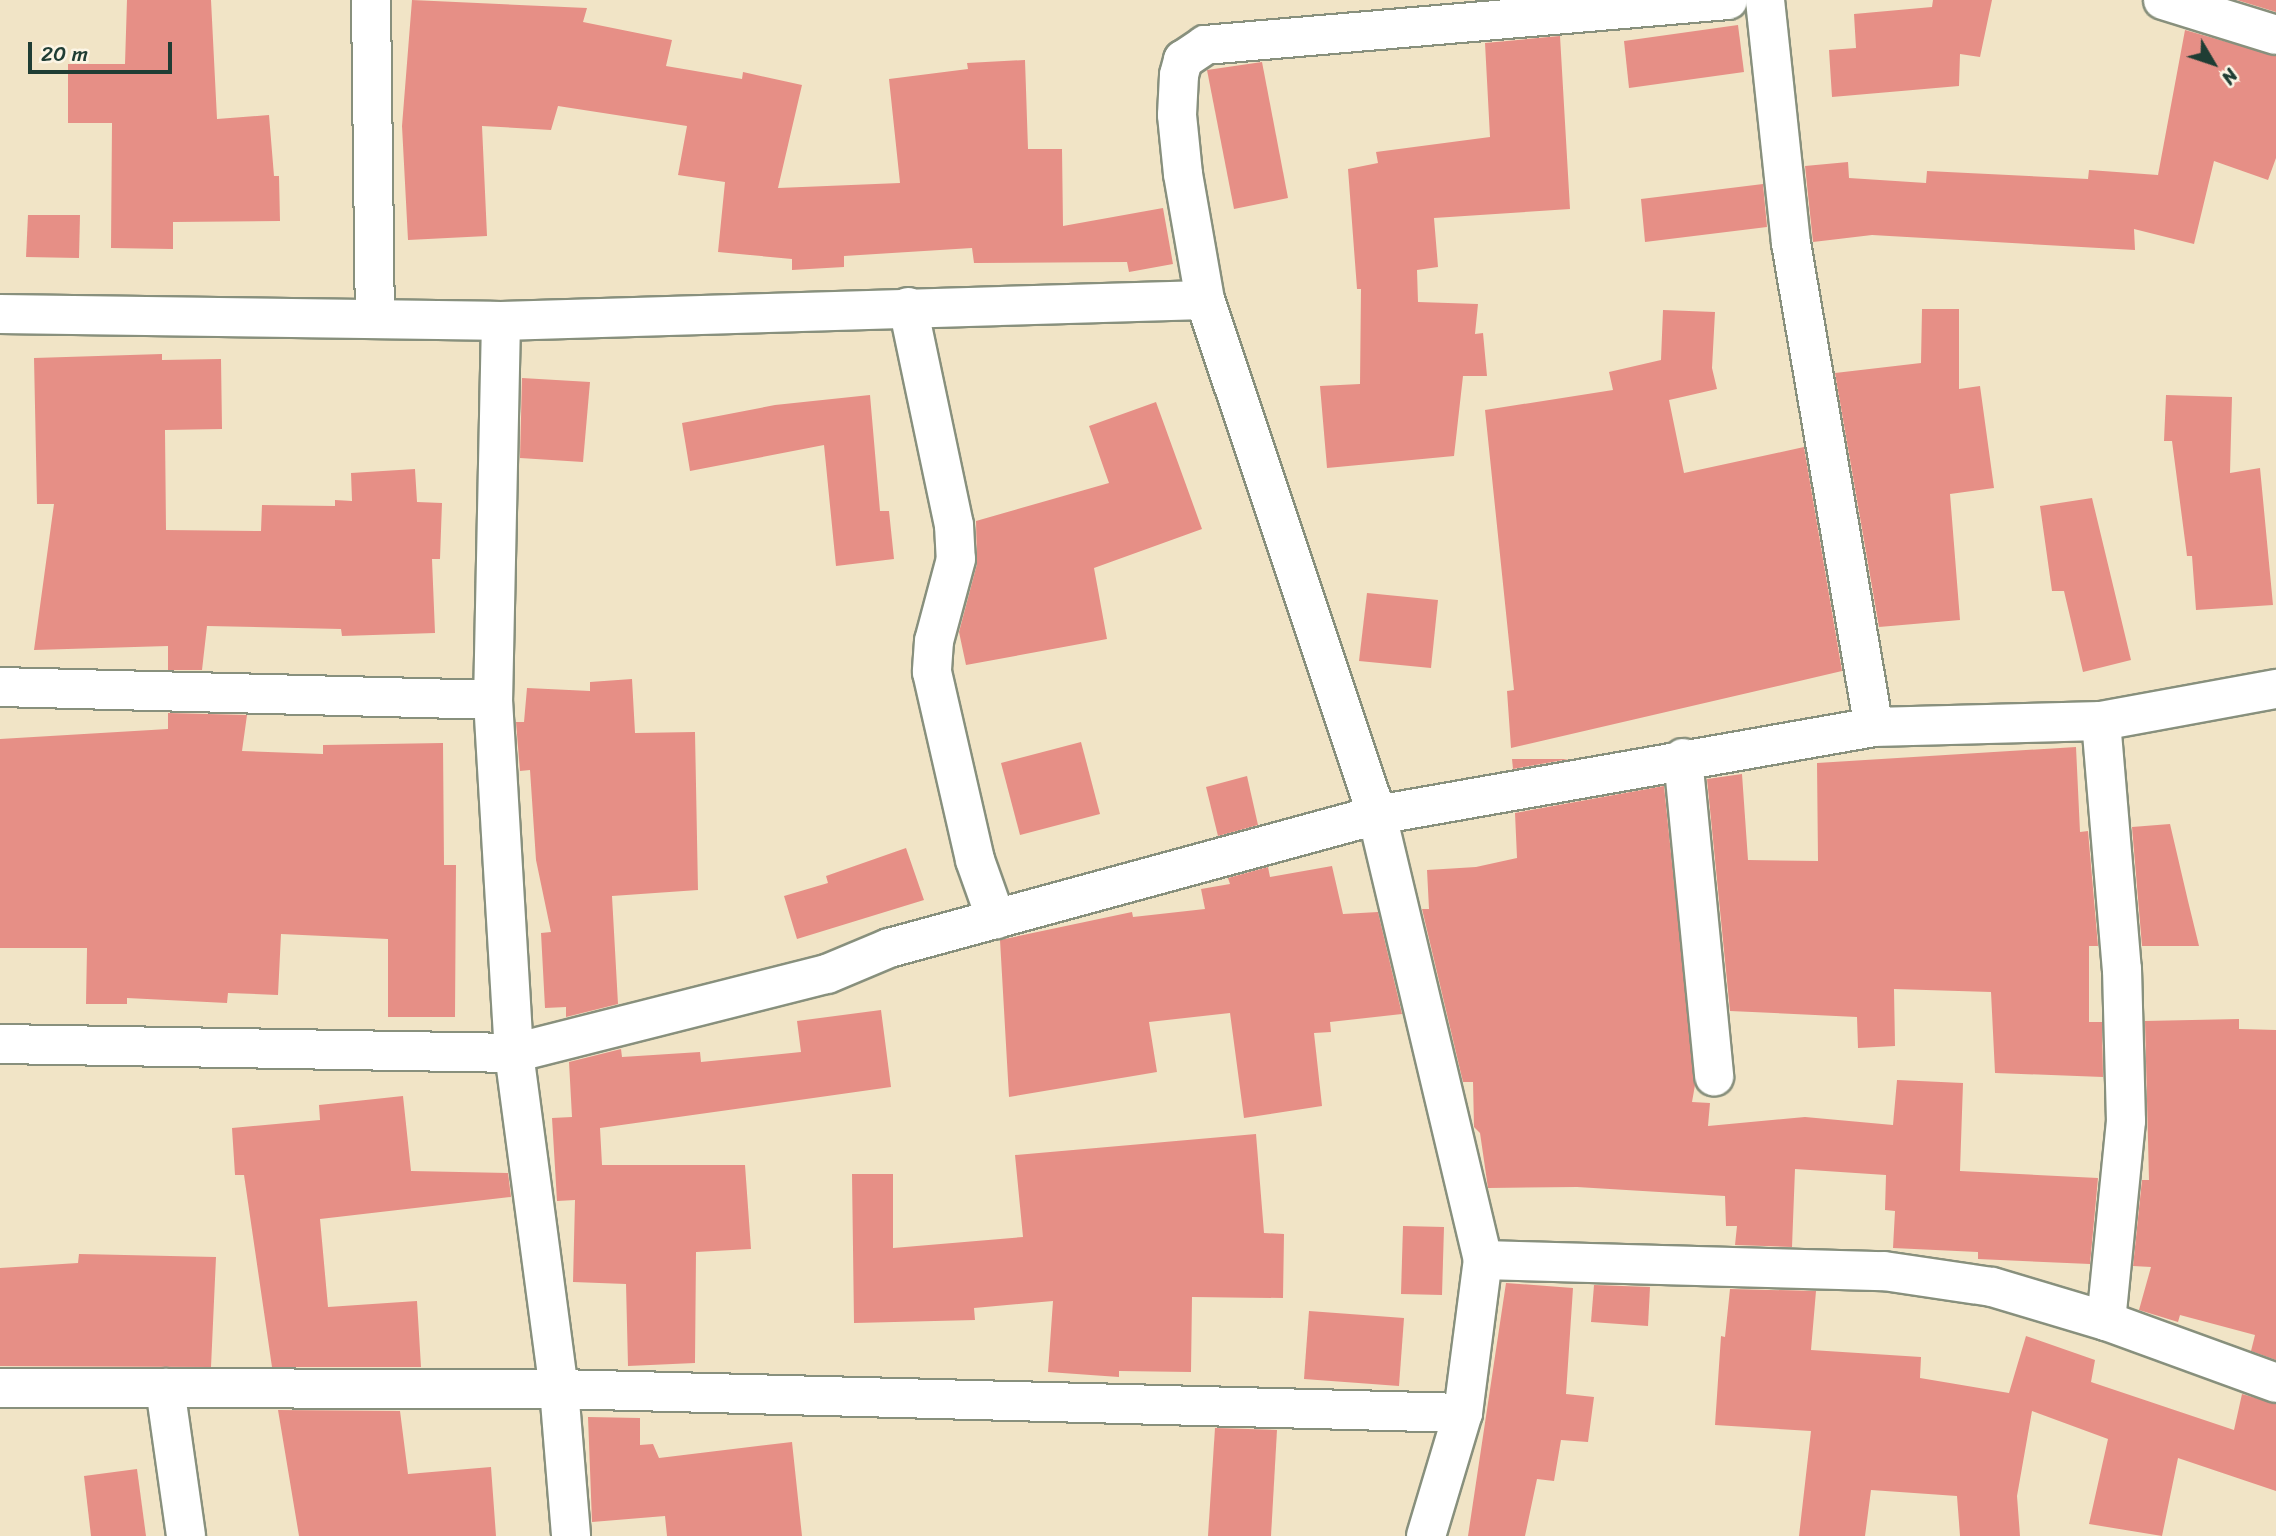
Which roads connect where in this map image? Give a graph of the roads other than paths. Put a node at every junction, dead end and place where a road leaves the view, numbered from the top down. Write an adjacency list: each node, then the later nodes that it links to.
1 (371, 0): 9 (street)
2 (1728, 0): 6 (street)
3 (1765, 0): 15 (street)
4 (2163, 0): 5 (street)
5 (2276, 35)
6 (1205, 300): 7 (street); 17 (street)
7 (908, 307): 10 (street); 18 (street)
8 (0, 314): 9 (street)
9 (374, 319): 10 (street)
10 (501, 321): 13 (street)
11 (0, 687): 13 (street)
12 (2276, 689): 14 (street)
13 (493, 699): 20 (street)
14 (2101, 721): 15 (street); 23 (street)
15 (1874, 727): 16 (street)
16 (1683, 758): 17 (street); 21 (street)
17 (1377, 815): 18 (street); 22 (street)
18 (996, 919): 20 (street)
19 (0, 1044): 20 (street)
20 (514, 1053): 27 (street)
21 (1714, 1076)
22 (1483, 1260): 23 (street); 28 (street)
23 (2106, 1321): 24 (street)
24 (2276, 1383)
25 (0, 1388): 26 (street)
26 (165, 1388): 27 (street); 29 (street)
27 (559, 1388): 28 (street); 30 (street)
28 (1463, 1413): 31 (street)
29 (186, 1536)
30 (571, 1536)
31 (1426, 1536)

